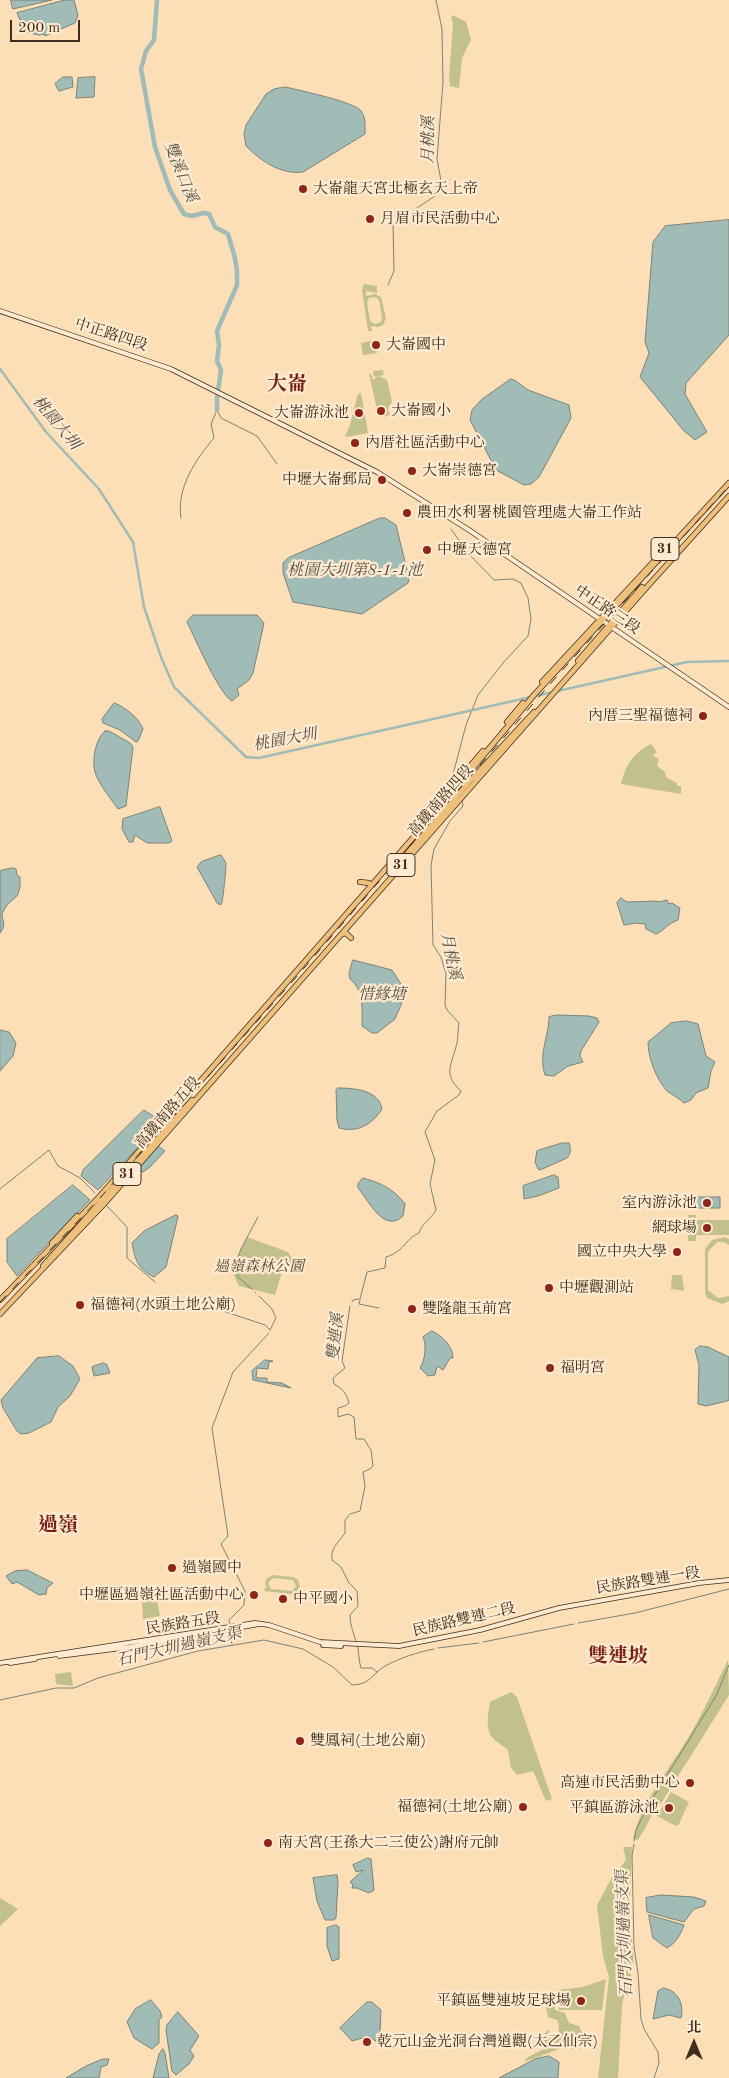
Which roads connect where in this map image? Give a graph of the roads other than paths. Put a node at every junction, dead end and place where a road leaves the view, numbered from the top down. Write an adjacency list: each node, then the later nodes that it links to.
1 (0, 311): 6 (main road, 中正路四段)
2 (729, 479): 5 (main road, 31)
3 (729, 483): 7 (main road, 31)
4 (729, 494): 9 (main road, 31)
5 (684, 528): 7 (main road); 8 (main road, 31)
6 (473, 533): 8 (main road, 中正路三段)
7 (680, 537): 8 (main road, 31)
8 (602, 620): 9 (main road, 中正路三段); 11 (main road, 高鐵南路四段 / 31)
9 (610, 626): 10 (main road, 高鐵南路四段 / 31); 12 (main road, 中正路三段)
10 (552, 694): 15 (main road, 高鐵南路四段 / 31); 16 (main road, 高鐵南路四段 / 31)
11 (529, 699): 13 (main road, 高鐵南路四段 / 31); 14 (main road, 高鐵南路四段 / 31)
12 (729, 706)
13 (503, 731): 14 (main road); 18 (main road, 高鐵南路四段 / 31)
14 (494, 738): 17 (main road, 高鐵南路四段 / 31)
15 (506, 742): 16 (main road); 20 (main road, 高鐵南路四段 / 31)
16 (499, 755): 19 (main road, 高鐵南路四段 / 31)
17 (451, 789): 18 (main road); 22 (main road, 高鐵南路四段 / 31)
18 (446, 800): 23 (main road, 高鐵南路四段 / 31)
19 (439, 822): 20 (main road); 27 (main road, 高鐵南路四段 / 31)
20 (425, 832): 24 (main road, 高鐵南路四段 / 31)
21 (360, 882): 22 (main road)
22 (369, 883): 30 (main road, 高鐵南路四段 / 31)
23 (364, 893): 24 (main road); 25 (main road, 高鐵南路四段 / 31)
24 (369, 900): 26 (main road, 高鐵南路四段 / 31)
25 (344, 917): 26 (main road); 29 (main road, 高鐵南路四段 / 31)
26 (348, 923): 32 (main road, 高鐵南路四段 / 31)
27 (342, 934): 28 (main road); 31 (main road, 高鐵南路四段 / 31)
28 (351, 938)
29 (312, 955): 30 (main road); 33 (main road, 高鐵南路四段 / 31)
30 (300, 964): 33 (main road, 高鐵南路四段 / 31)
31 (310, 970): 32 (main road); 34 (main road, 高鐵南路四段 / 31)
32 (300, 978): 34 (main road, 高鐵南路四段 / 31)
33 (247, 1025): 35 (main road, 高鐵南路五段 / 31); 36 (main road, 高鐵南路五段 / 31)
34 (252, 1036): 37 (main road, 高鐵南路五段 / 31); 38 (main road, 高鐵南路五段 / 31)
35 (229, 1048): 36 (main road); 40 (main road, 高鐵南路五段 / 31)
36 (218, 1056): 39 (main road, 高鐵南路五段 / 31)
37 (156, 1141): 38 (main road); 42 (main road, 高鐵南路五段 / 31)
38 (151, 1152): 41 (main road, 高鐵南路五段 / 31)
39 (81, 1212): 40 (main road); 43 (main road, 高鐵南路五段 / 31)
40 (74, 1224): 44 (main road, 高鐵南路五段 / 31)
41 (71, 1241): 42 (main road); 46 (main road, 高鐵南路五段 / 31)
42 (58, 1250): 45 (main road, 高鐵南路五段 / 31)
43 (0, 1296)
44 (0, 1300)
45 (0, 1310)
46 (0, 1314)
47 (727, 1580): 48 (main road, 民族路雙連一段)
48 (575, 1605): 49 (main road, 民族路雙連二段)
49 (259, 1624): 50 (main road, 民族路五段)
50 (0, 1664)

